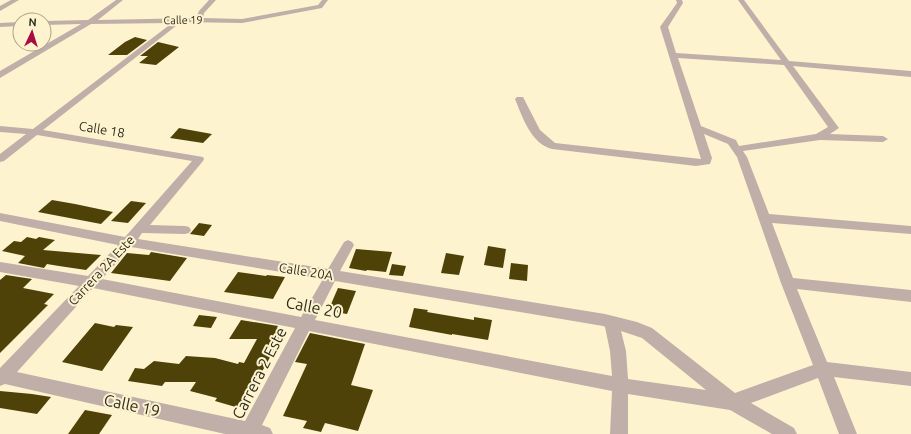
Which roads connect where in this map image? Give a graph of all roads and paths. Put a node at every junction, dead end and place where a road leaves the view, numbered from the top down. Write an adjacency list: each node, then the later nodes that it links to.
1 (16, 0): 7 (street)
2 (120, 0): 10 (street)
3 (214, 0): 9 (street)
4 (325, 0): 9 (street, Calle 19)
5 (679, 0): 14 (street)
6 (741, 0): 15 (street)
7 (0, 9)
8 (180, 20): 9 (street, Calle 19); 10 (street, Calle 19); 21 (street)
9 (199, 20)
10 (90, 22): 11 (street, Calle 19); 17 (street)
11 (52, 23)
12 (12, 24): 13 (street)
13 (0, 25)
14 (674, 55): 15 (street); 19 (street)
15 (785, 63): 16 (street); 22 (street)
16 (911, 74)
17 (0, 75)
18 (520, 100): 19 (street)
19 (697, 128): 24 (street)
20 (0, 129): 21 (street, Calle 18)
21 (35, 132): 25 (street); 26 (street, Calle 18)
22 (819, 136): 23 (street); 24 (street)
23 (883, 139)
24 (737, 149): 28 (street)
25 (0, 159)
26 (199, 159): 29 (street, Carrera 2A Este)
27 (0, 217): 32 (street, Calle 20A)
28 (764, 218): 31 (street); 37 (street)
29 (139, 229): 30 (street); 32 (street, Carrera 2A Este)
30 (185, 230)
31 (911, 230)
32 (128, 242): 35 (street, Calle 20A); 36 (street, Carrera 2A Este)
33 (348, 245): 35 (street, Carrera 2 Este)
34 (0, 267): 36 (street, Calle 20)
35 (331, 275): 39 (street, Carrera 2 Este); 40 (street, Calle 20A)
36 (89, 282): 39 (street, Calle 20); 42 (street, Carrera 2A Este)
37 (788, 283): 38 (street); 41 (street)
38 (911, 296)
39 (305, 324): 44 (street, Calle 20); 46 (street, Carrera 2 Este)
40 (612, 324): 44 (street); 45 (street, Calle 20A)
41 (822, 369): 43 (street); 45 (street); 49 (street)
42 (1, 377): 46 (street, Calle 19)
43 (911, 379)
44 (620, 385): 45 (street, Calle 20); 47 (street)
45 (733, 402): 48 (street)
46 (254, 433)
47 (619, 434)
48 (788, 434)
49 (848, 434)

